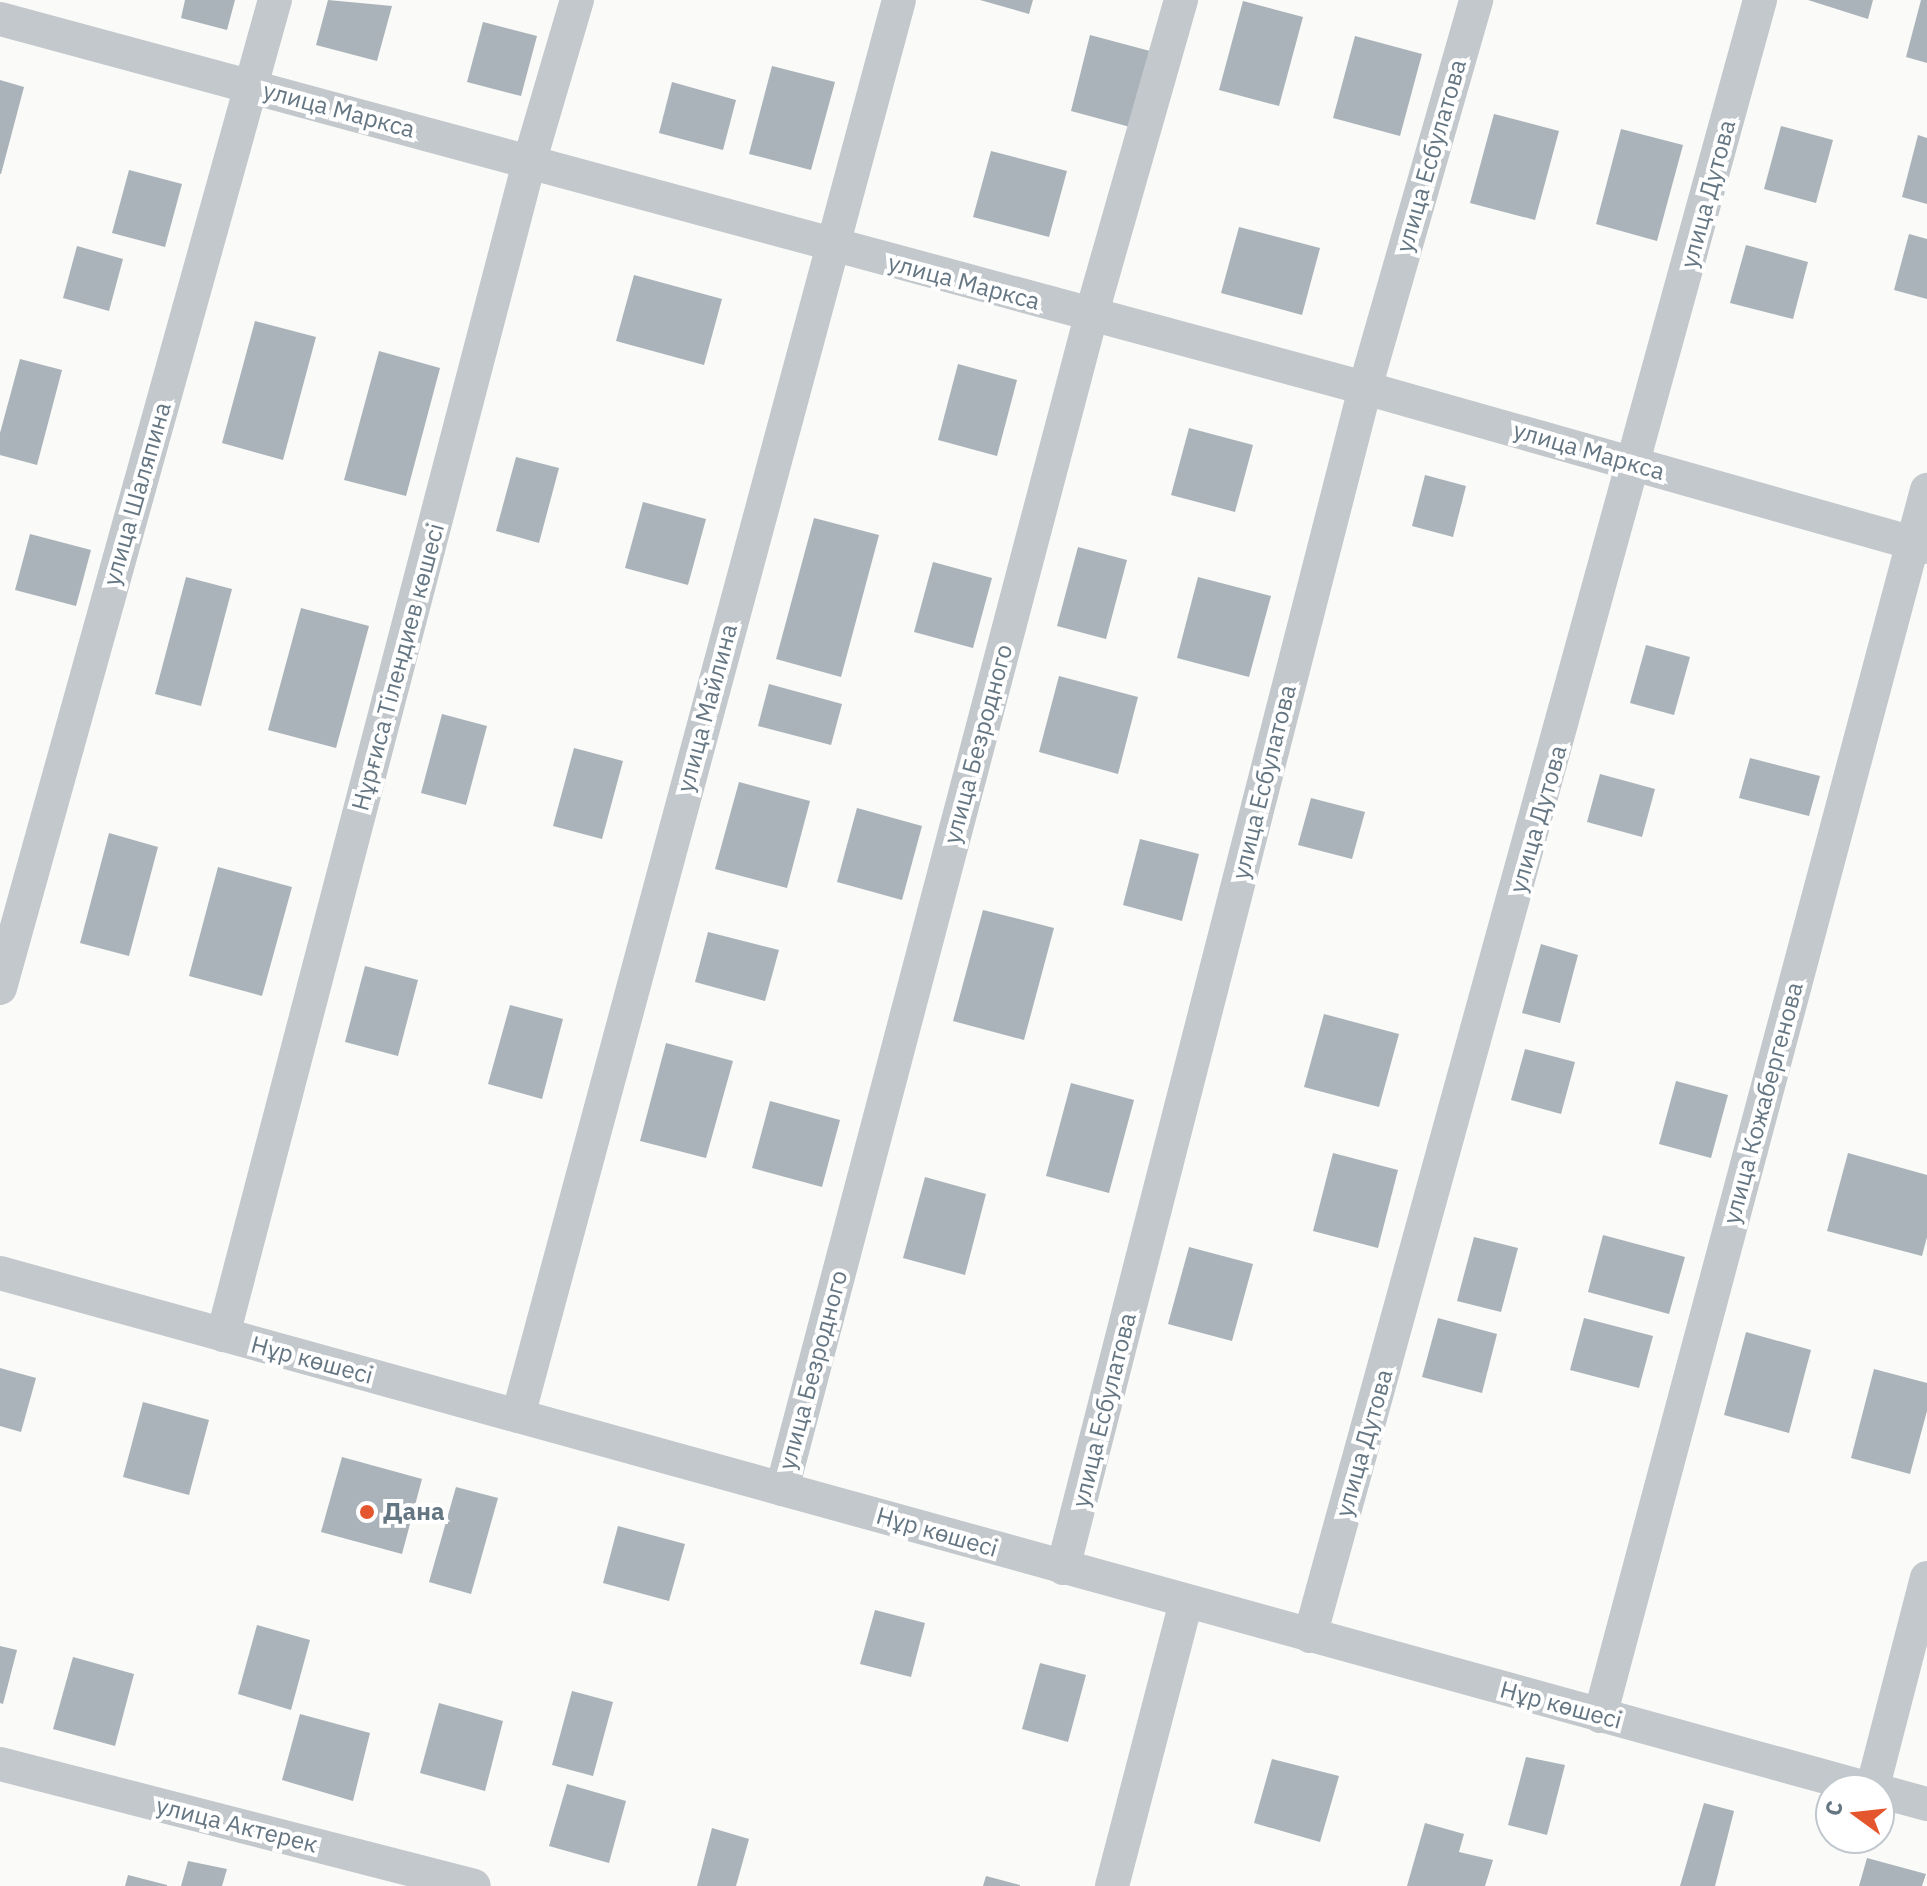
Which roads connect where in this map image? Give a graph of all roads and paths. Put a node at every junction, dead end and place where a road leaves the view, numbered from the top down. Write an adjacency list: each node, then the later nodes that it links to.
1 (275, 0): 8 (street, улица Шаляпина)
2 (577, 0): 9 (street, Нұрғиса Тілендиев көшесі)
3 (899, 0): 10 (street, улица Майлина)
4 (1181, 0): 11 (street, улица Безродного)
5 (1476, 0): 12 (street, улица Есбулатова)
6 (1760, 0): 13 (street, улица Дутова)
7 (0, 19): 8 (street, улица Маркса)
8 (251, 86): 9 (street, улица Маркса); 16 (street, улица Шаляпина)
9 (529, 163): 10 (street, улица Маркса); 18 (street, Нұрғиса Тілендиев көшесі)
10 (830, 247): 11 (street, улица Маркса); 19 (street, улица Майлина)
11 (1091, 316): 12 (street, улица Маркса); 20 (street, улица Безродного)
12 (1365, 388): 13 (street, улица Маркса); 21 (street, улица Есбулатова)
13 (1636, 465): 15 (street, улица Маркса); 24 (street, улица Дутова)
14 (1927, 490): 15 (street, улица Кожабергенова)
15 (1920, 544): 25 (street, улица Кожабергенова)
16 (0, 988)
17 (0, 1273): 18 (street, Нұр көшесі)
18 (223, 1335): 19 (street, Нұр көшесі)
19 (518, 1416): 20 (street, Нұр көшесі)
20 (782, 1489): 21 (street, Нұр көшесі)
21 (1063, 1568): 23 (street, Нұр көшесі)
22 (1927, 1578): 28 (street)
23 (1186, 1601): 24 (street, Нұр көшесі); 32 (street)
24 (1310, 1636): 25 (street, Нұр көшесі)
25 (1600, 1716): 27 (street, Нұр көшесі)
26 (0, 1764): 31 (street, улица Актерек)
27 (1816, 1774)
28 (1879, 1774)
29 (1895, 1795): 30 (street, Нұр көшесі)
30 (1927, 1804)
31 (474, 1886)
32 (1112, 1886)

